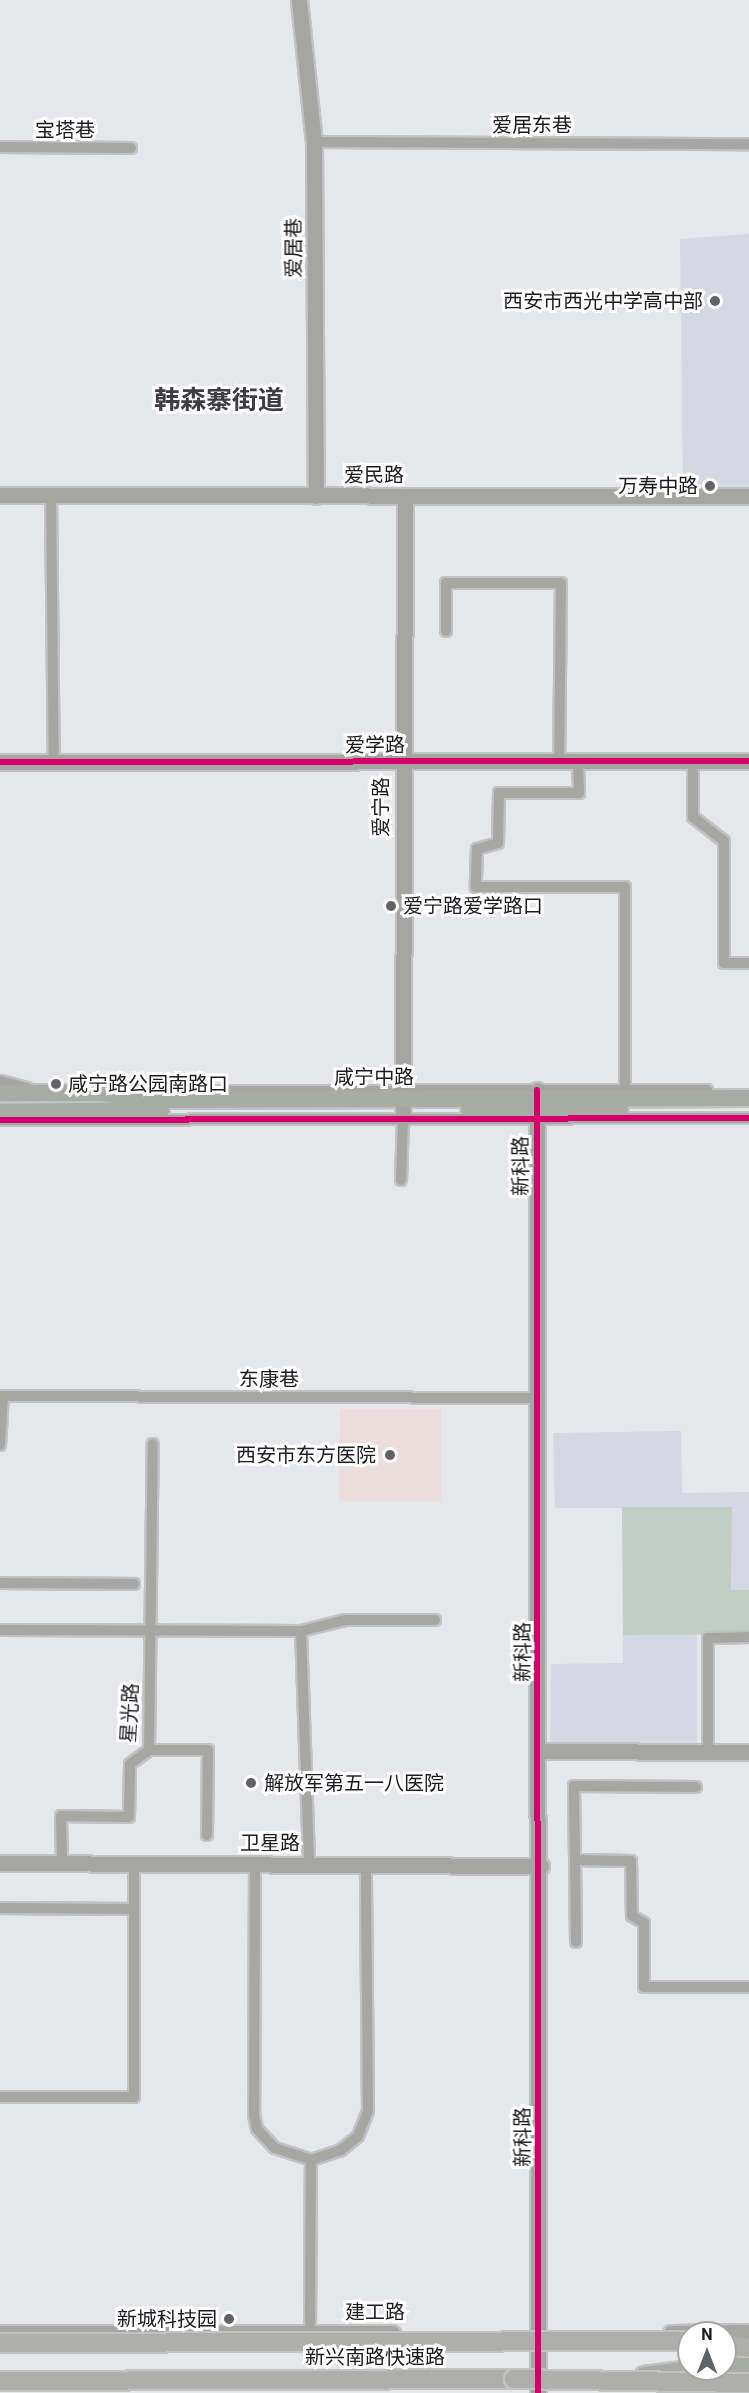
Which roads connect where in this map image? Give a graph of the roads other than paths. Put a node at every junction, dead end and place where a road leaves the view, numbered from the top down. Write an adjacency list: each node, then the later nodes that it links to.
1 (299, 0): 2 (street, 爱居巷)
2 (314, 142): 3 (street, 爱居东巷); 8 (street, 爱居巷)
3 (749, 144)
4 (0, 147): 5 (street, 宝塔巷)
5 (130, 148)
6 (0, 495): 7 (street, 爱民路)
7 (51, 496): 8 (street, 爱民路); 12 (street)
8 (316, 496): 9 (street, 爱民路)
9 (405, 496): 10 (street, 爱民路); 18 (street, 爱宁路)
10 (749, 496)
11 (446, 631): 13 (street)
12 (54, 761): 17 (street, 爱学路); 18 (street, 爱学路)
13 (559, 761): 14 (street, 爱学路); 18 (street, 爱学路)
14 (578, 761): 15 (street, 爱学路); 21 (street)
15 (693, 761): 16 (street, 爱学路); 19 (street)
16 (749, 761)
17 (0, 762)
18 (402, 762): 26 (street, 爱宁路)
19 (749, 963)
20 (0, 1083): 24 (street)
21 (625, 1090): 22 (street); 27 (street)
22 (749, 1090)
23 (0, 1093): 24 (main road, 咸宁中路)
24 (37, 1093): 26 (main road, 咸宁中路)
25 (749, 1098): 27 (main road, 咸宁中路)
26 (402, 1104): 27 (main road, 咸宁中路); 29 (main road, 咸宁中路); 31 (street); 32 (street)
27 (538, 1104): 28 (main road, 咸宁中路); 30 (street); 34 (street, 新科路)
28 (749, 1108)
29 (0, 1112)
30 (749, 1118)
31 (0, 1120)
32 (401, 1180)
33 (2, 1396): 34 (street, 东康巷); 36 (street)
34 (539, 1398): 45 (street, 新科路)
35 (153, 1444): 42 (street, 星光路)
36 (0, 1445)
37 (0, 1583): 38 (street)
38 (134, 1584)
39 (435, 1620): 41 (street)
40 (0, 1630): 42 (street)
41 (301, 1631): 42 (street); 55 (street)
42 (151, 1632): 44 (street, 星光路)
43 (749, 1637): 46 (street)
44 (149, 1750): 49 (street); 52 (street, 星光路)
45 (540, 1751): 46 (street); 57 (street, 新科路)
46 (708, 1752): 47 (street)
47 (749, 1752)
48 (696, 1787): 50 (street)
49 (207, 1836)
50 (575, 1860): 60 (street); 61 (street)
51 (0, 1863): 52 (street, 卫星路)
52 (62, 1863): 53 (street, 卫星路)
53 (135, 1863): 54 (street, 卫星路); 59 (street)
54 (255, 1864): 55 (street, 卫星路); 63 (street)
55 (309, 1865): 56 (street, 卫星路)
56 (366, 1865): 57 (street, 卫星路); 63 (street)
57 (541, 1866): 66 (street, 新科路)
58 (0, 1908): 59 (street)
59 (135, 1909): 62 (street)
60 (576, 1942)
61 (749, 1987)
62 (0, 2097)
63 (311, 2160): 64 (street)
64 (310, 2332): 65 (street, 建工路); 66 (street, 建工路)
65 (0, 2333)
66 (539, 2334): 67 (street, 建工路); 74 (street, 新科路)
67 (748, 2336)
68 (677, 2340): 69 (highway, 新兴南路快速路, bridge)
69 (0, 2343)
70 (677, 2371): 71 (main road)
71 (632, 2377): 72 (highway, 新兴南路快速路, bridge); 73 (highway, 新兴南路快速路, bridge)
72 (0, 2381)
73 (749, 2384)
74 (538, 2393)

